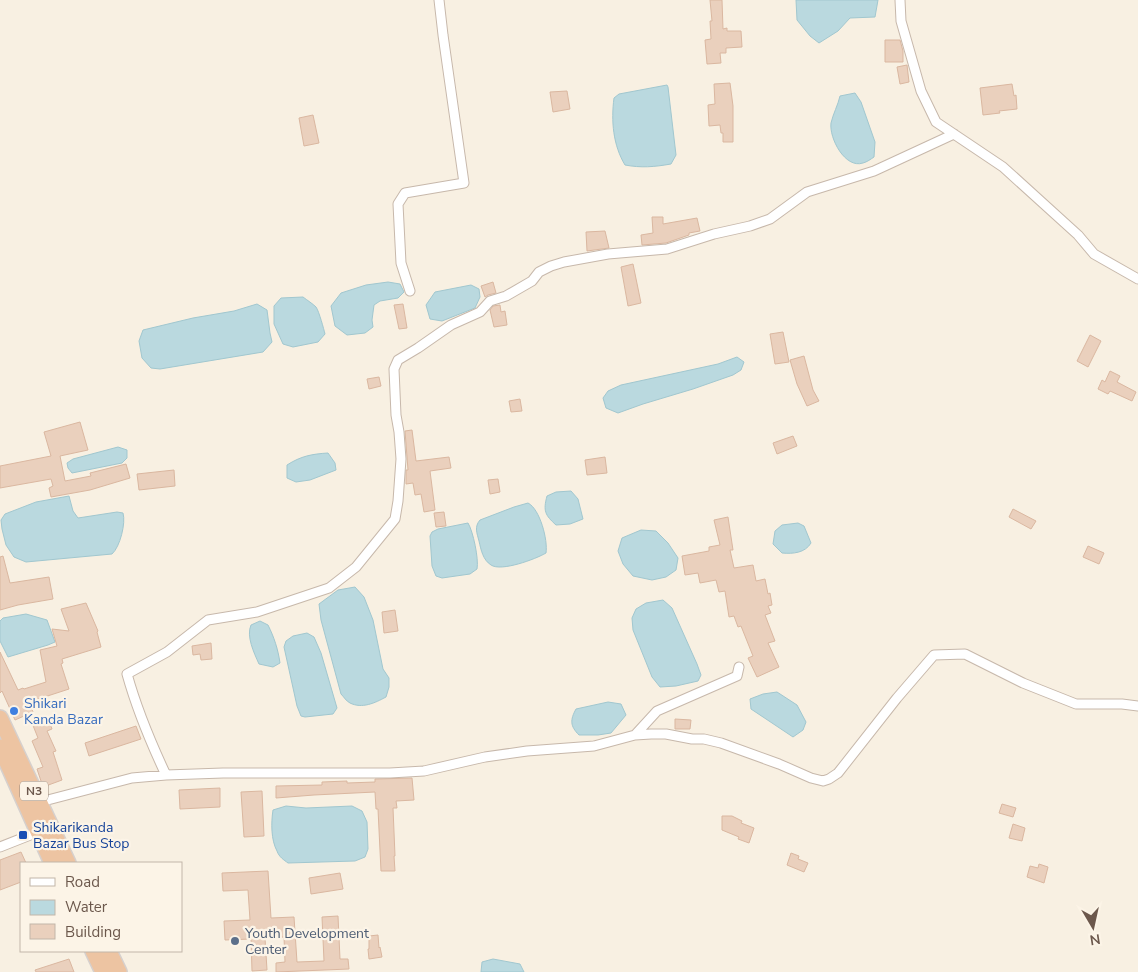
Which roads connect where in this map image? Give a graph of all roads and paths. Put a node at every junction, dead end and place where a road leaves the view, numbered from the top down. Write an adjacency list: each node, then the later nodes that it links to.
1 (439, 0): 5 (street)
2 (900, 0): 3 (street)
3 (954, 134): 4 (street); 11 (street)
4 (1138, 279)
5 (410, 291)
6 (740, 667): 9 (street)
7 (1138, 706): 9 (street)
8 (0, 718): 12 (highway, N3)
9 (635, 735): 11 (street)
10 (0, 747): 13 (highway, N3)
11 (166, 775): 12 (street)
12 (40, 802): 16 (highway, N3)
13 (38, 832): 14 (street); 15 (highway, N3)
14 (0, 847)
15 (52, 862)
16 (68, 862)
17 (93, 952): 19 (highway)
18 (109, 952): 20 (highway)
19 (103, 972)
20 (119, 972)

